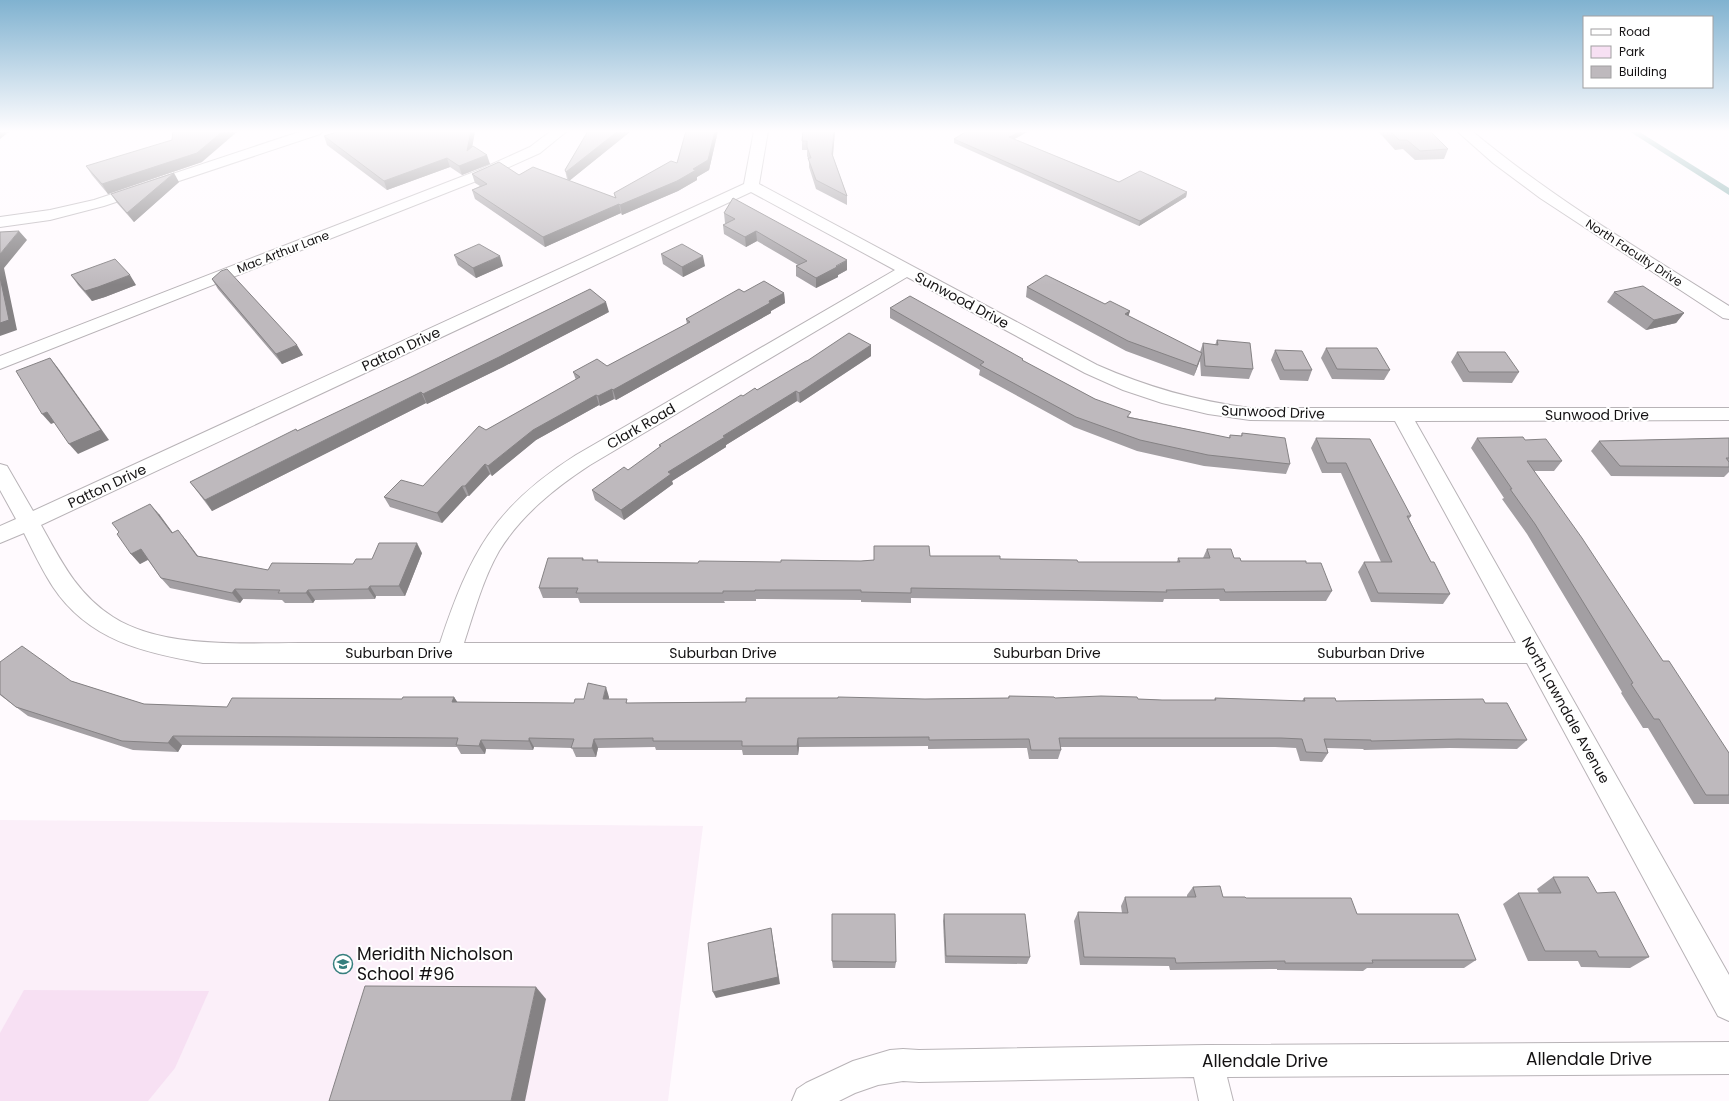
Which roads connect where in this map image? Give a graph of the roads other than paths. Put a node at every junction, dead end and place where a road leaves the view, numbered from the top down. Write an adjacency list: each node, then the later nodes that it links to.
1 (160, 182): 6 (street)
2 (460, 182): 9 (street, Mac Arthur Lane)
3 (752, 182): 5 (street)
4 (1528, 182): 8 (street, North Faculty Drive)
5 (751, 186): 7 (street, Sunwood Drive); 13 (street, Patton Drive)
6 (0, 222)
7 (907, 270): 11 (street, Sunwood Drive); 15 (street, Clark Road)
8 (1729, 314)
9 (0, 363)
10 (1729, 414): 11 (street, Sunwood Drive)
11 (1402, 415): 16 (street, North Lawndale Avenue)
12 (0, 471): 13 (street, Suburban Drive)
13 (28, 523): 14 (street, Patton Drive); 15 (street, Suburban Drive)
14 (0, 535)
15 (449, 653): 16 (street, Suburban Drive)
16 (1534, 653): 17 (street, North Lawndale Avenue)
17 (1729, 1005)
18 (1729, 1058): 19 (street, Allendale Drive)
19 (1207, 1061): 20 (street, Allendale Drive); 21 (street)
20 (809, 1101)
21 (1216, 1101)

